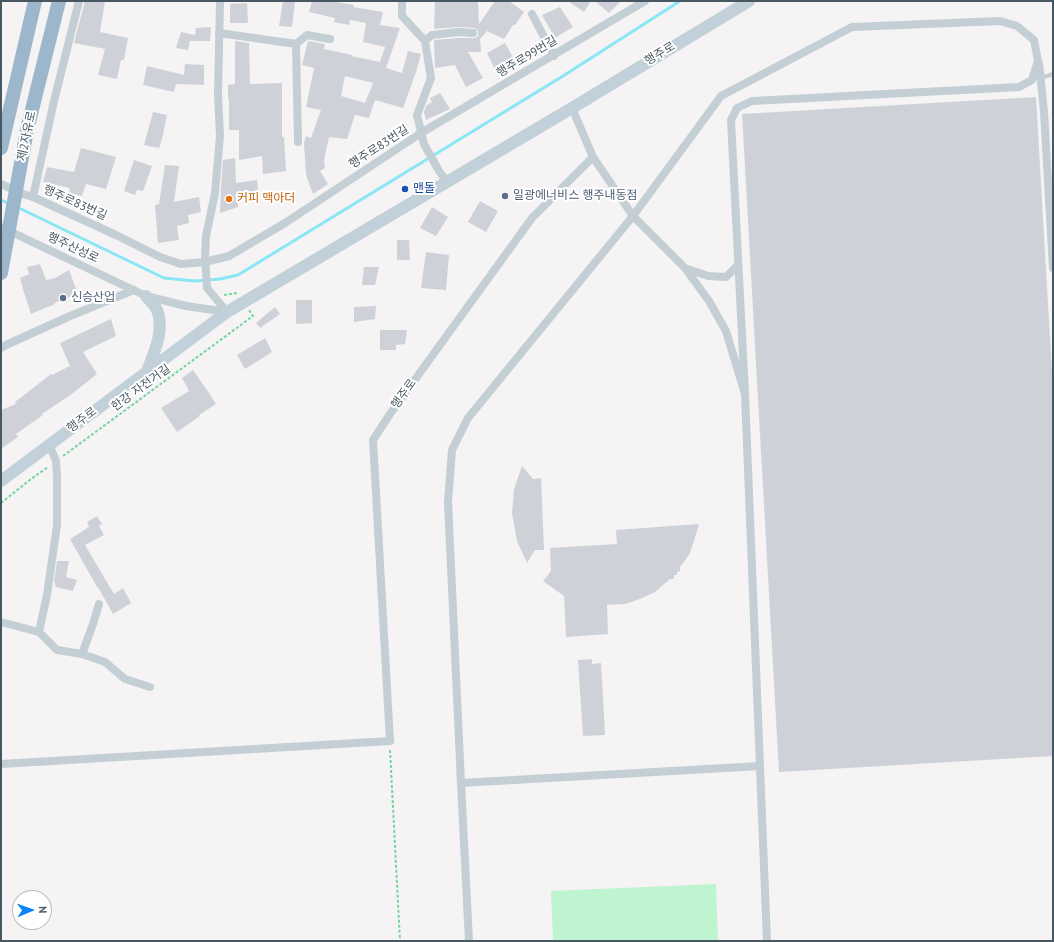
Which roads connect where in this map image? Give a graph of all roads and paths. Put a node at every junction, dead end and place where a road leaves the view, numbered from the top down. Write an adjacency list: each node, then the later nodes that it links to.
1 (35, 1): 21 (highway, 제2자유로)
2 (59, 1): 32 (highway, 제2자유로)
3 (79, 1): 25 (street, 행주로83번길)
4 (220, 1): 9 (street)
5 (402, 1): 12 (street)
6 (645, 1): 14 (street, 행주로99번길)
7 (749, 1): 18 (main road, 행주로)
8 (532, 14): 14 (street)
9 (219, 33): 13 (street); 28 (street)
10 (473, 33): 12 (street)
11 (330, 39): 13 (street)
12 (425, 41): 19 (street)
13 (296, 44): 20 (street)
14 (554, 56): 19 (street, 행주로99번길)
15 (1038, 60): 17 (street); 26 (street); 29 (street)
16 (1053, 74): 17 (lane)
17 (1040, 78): 31 (street)
18 (572, 108): 22 (street); 23 (main road, 행주로)
19 (421, 133): 23 (street); 28 (street, 행주로83번길)
20 (298, 142)
21 (1, 148)
22 (593, 157): 26 (street); 49 (street, 행주로)
23 (447, 182): 35 (main road, 행주로)
24 (1, 184): 25 (street)
25 (34, 197): 28 (street, 행주로83번길)
26 (634, 216): 30 (street); 52 (street)
27 (1, 227): 33 (street, 행주산성로)
28 (205, 262): 35 (street)
29 (738, 265): 30 (street); 39 (street)
30 (685, 268): 39 (street)
31 (1053, 268)
32 (1, 273)
33 (134, 290): 34 (street, 행주산성로); 37 (street)
34 (146, 296): 35 (street, 행주산성로); 38 (main road)
35 (227, 312): 38 (main road, 행주로)
36 (253, 316): 41 (path, 한강 자전거길)
37 (1, 348)
38 (147, 371): 40 (main road, 행주로)
39 (745, 394): 51 (street)
40 (50, 444): 41 (street); 42 (main road, 행주로)
41 (56, 462): 43 (path, 한강 자전거길); 46 (street)
42 (1, 481)
43 (1, 503)
44 (99, 604): 47 (street)
45 (1, 622): 46 (street)
46 (38, 632): 47 (street)
47 (82, 654): 48 (street)
48 (150, 687)
49 (390, 742): 50 (street); 53 (path)
50 (1, 764)
51 (760, 766): 52 (street); 55 (street)
52 (461, 783): 54 (street)
53 (400, 941)
54 (469, 941)
55 (768, 941)

